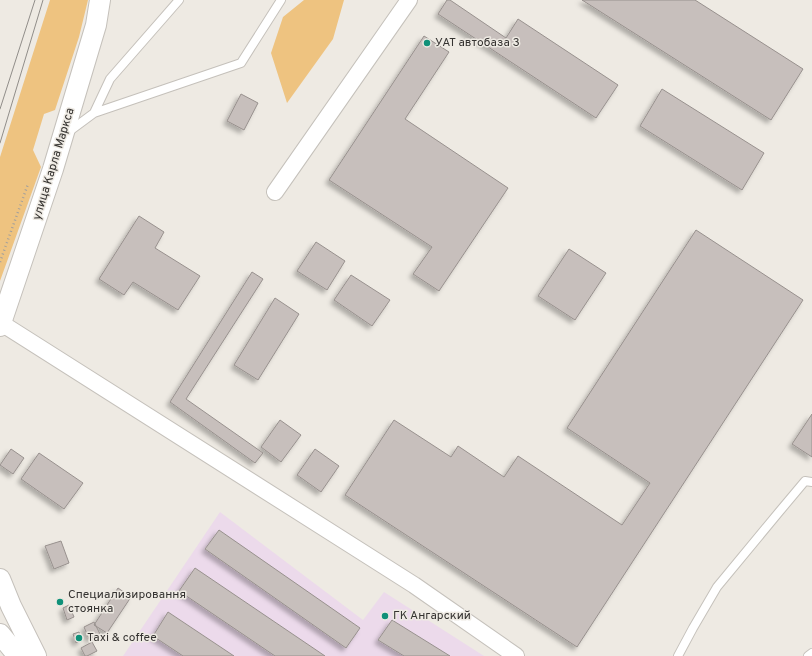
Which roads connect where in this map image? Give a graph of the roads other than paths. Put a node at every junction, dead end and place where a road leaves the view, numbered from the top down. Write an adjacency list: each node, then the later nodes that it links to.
1 (100, 0): 6 (street, улица Карла Маркса)
2 (179, 0): 5 (lane)
3 (281, 0): 5 (lane)
4 (402, 3): 7 (street)
5 (94, 113): 6 (lane)
6 (63, 136): 8 (street, улица Карла Маркса)
7 (275, 192)
8 (0, 324): 17 (street)
9 (812, 482): 18 (lane)
10 (0, 579): 16 (street)
11 (0, 634): 15 (street)
12 (0, 646): 14 (street)
13 (812, 653): 19 (lane)
14 (11, 656)
15 (18, 656)
16 (36, 656)
17 (516, 656)
18 (678, 656)
19 (808, 656)

